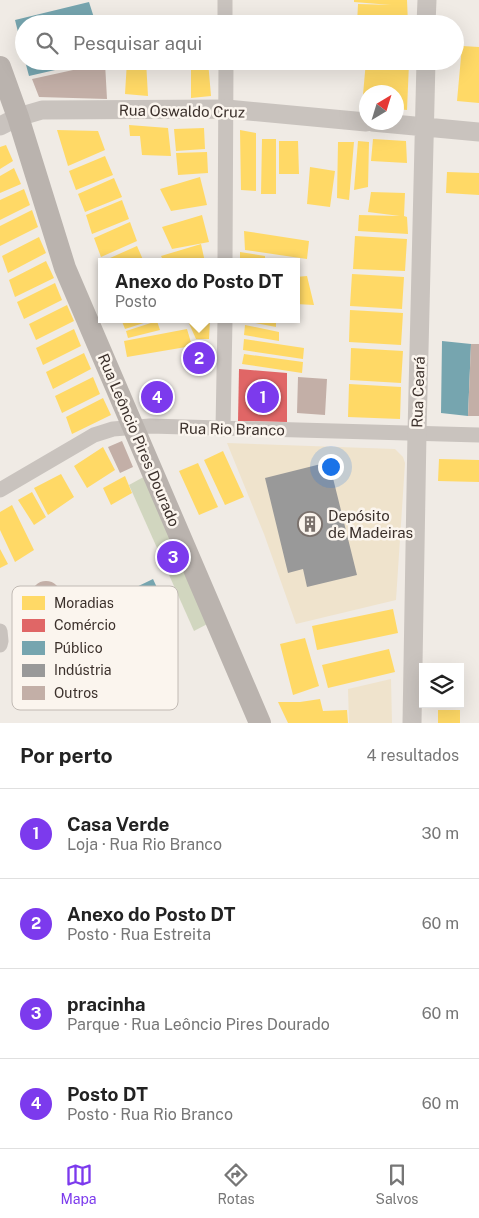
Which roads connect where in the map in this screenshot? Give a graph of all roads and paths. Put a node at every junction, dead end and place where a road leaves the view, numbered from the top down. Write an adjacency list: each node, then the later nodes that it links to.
1 (225, 0): 3 (street)
2 (427, 0): 4 (street)
3 (225, 15)
4 (426, 15)
5 (0, 67): 10 (main road, Rua Leôncio Pires Dourado)
6 (226, 70): 8 (street)
7 (426, 70): 12 (street, Rua Ceará)
8 (227, 109): 9 (street, Rua Oswaldo Cruz); 10 (street, Rua Oswaldo Cruz); 14 (street)
9 (359, 121)
10 (9, 122): 16 (main road, Rua Leôncio Pires Dourado)
11 (404, 125): 12 (street)
12 (425, 127): 13 (street); 18 (street, Rua Ceará)
13 (479, 132)
14 (225, 258)
15 (225, 323): 17 (street)
16 (134, 427): 17 (street, Rua Rio Branco); 20 (street, Rua Rio Branco); 23 (main road, Rua Leôncio Pires Dourado)
17 (223, 429): 18 (street, Rua Rio Branco)
18 (417, 432): 19 (street, Rua Rio Branco); 24 (street, Rua Ceará)
19 (479, 435)
20 (0, 490)
21 (0, 631): 22 (street)
22 (0, 645)
23 (260, 723)
24 (412, 723)

